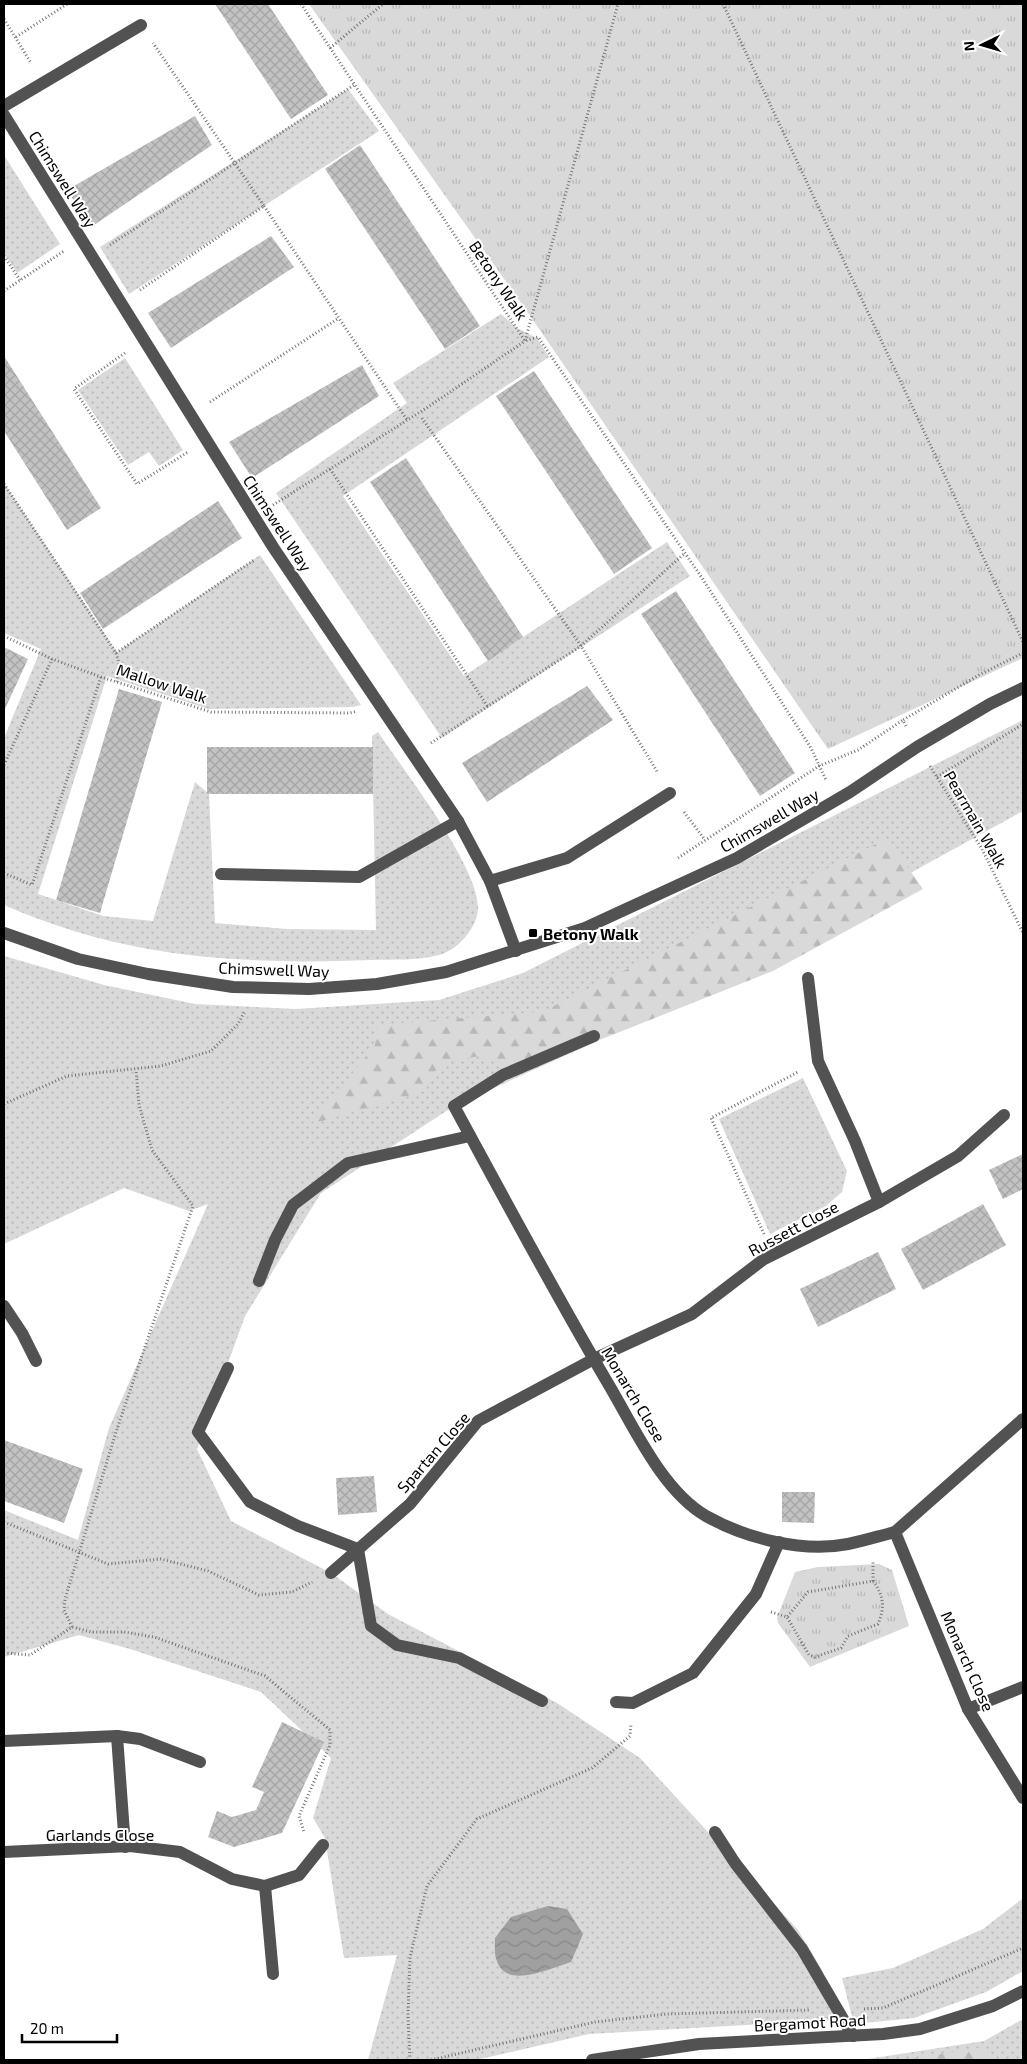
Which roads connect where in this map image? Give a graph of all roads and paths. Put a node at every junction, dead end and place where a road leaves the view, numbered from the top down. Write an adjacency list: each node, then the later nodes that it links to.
1 (67, 4): 8 (path)
2 (301, 4): 9 (path, Betony Walk)
3 (383, 4): 9 (path)
4 (618, 4): 24 (path)
5 (723, 4): 35 (path)
6 (4, 19): 8 (path)
7 (140, 25): 10 (street); 14 (path)
8 (16, 38): 10 (path)
9 (330, 48): 11 (path, Betony Walk)
10 (43, 81): 12 (street)
11 (354, 85): 14 (path); 24 (path, Betony Walk)
12 (4, 106)
13 (4, 115): 16 (street, Chimswell Way)
14 (235, 164): 15 (path); 18 (path)
15 (264, 206): 21 (path); 22 (path)
16 (82, 240): 18 (street, Chimswell Way); 19 (path)
17 (4, 256): 19 (path)
18 (92, 257): 21 (street, Chimswell Way)
19 (20, 280): 20 (path)
20 (4, 291)
21 (121, 303): 23 (street, Chimswell Way)
22 (339, 318): 25 (path); 27 (path)
23 (144, 340): 25 (street, Chimswell Way); 28 (path)
24 (525, 341): 27 (path); 33 (path, Betony Walk)
25 (191, 415): 28 (street, Chimswell Way)
26 (422, 418): 36 (path)
27 (407, 420): 29 (path)
28 (207, 441): 31 (street, Chimswell Way)
29 (330, 468): 31 (path); 44 (path)
30 (4, 484): 37 (path)
31 (254, 517): 32 (street, Chimswell Way)
32 (273, 547): 37 (path); 43 (street, Chimswell Way)
33 (685, 553): 36 (path); 50 (path, Betony Walk)
34 (4, 636): 39 (path, Mallow Walk)
35 (1023, 642)
36 (581, 646): 44 (path); 52 (path)
37 (116, 653): 41 (path)
38 (1023, 653): 45 (path)
39 (52, 659): 40 (path, Mallow Walk); 49 (path)
40 (101, 677): 41 (path, Mallow Walk); 57 (path)
41 (117, 682): 43 (path, Mallow Walk)
42 (1023, 688): 47 (street, Chimswell Way)
43 (379, 703): 48 (street, Chimswell Way)
44 (488, 707): 48 (path)
45 (903, 720): 47 (path, Pearmain Walk); 50 (path)
46 (1023, 724): 51 (path)
47 (917, 747): 51 (path, Pearmain Walk); 53 (street, Chimswell Way)
48 (414, 754): 54 (street, Chimswell Way)
49 (4, 765)
50 (820, 766): 53 (path, Betony Walk); 55 (path)
51 (937, 777): 61 (path, Pearmain Walk)
52 (670, 793): 55 (path); 59 (street)
53 (835, 801): 62 (street, Chimswell Way)
54 (458, 820): 58 (street); 59 (street, Chimswell Way)
55 (705, 840): 56 (path)
56 (671, 863)
57 (4, 874)
58 (221, 874)
59 (490, 881): 62 (street, Chimswell Way)
60 (4, 933): 64 (street, Chimswell Way)
61 (1023, 933)
62 (516, 951): 64 (street, Chimswell Way)
63 (808, 978): 66 (street)
64 (257, 988): 67 (path)
65 (594, 1036): 70 (street, Monarch Close)
66 (818, 1061): 71 (street); 72 (path)
67 (136, 1070): 68 (path); 83 (path)
68 (4, 1104)
69 (1004, 1115): 71 (street, Russett Close)
70 (470, 1136): 73 (street); 75 (street, Monarch Close)
71 (879, 1202): 72 (street, Russett Close)
72 (774, 1254): 75 (street, Russett Close)
73 (259, 1281)
74 (4, 1306): 76 (street)
75 (594, 1359): 81 (street, Monarch Close); 82 (street, Spartan Close)
76 (36, 1361)
77 (228, 1368): 82 (street)
78 (1023, 1419): 80 (street, Monarch Close)
79 (4, 1522): 83 (path)
80 (895, 1532): 81 (street, Monarch Close); 93 (street, Monarch Close)
81 (779, 1542): 85 (street)
82 (358, 1549): 84 (street, Spartan Close); 90 (street)
83 (80, 1554): 84 (path); 87 (path)
84 (331, 1573)
85 (746, 1605): 86 (path); 92 (street)
86 (788, 1617): 86 (path)
87 (72, 1627): 88 (path); 102 (path)
88 (4, 1653)
89 (1023, 1687): 93 (street)
90 (542, 1701)
91 (616, 1702): 92 (street)
92 (633, 1703): 109 (path)
93 (968, 1709): 97 (street, Monarch Close)
94 (117, 1736): 95 (street); 96 (street); 100 (street)
95 (4, 1741)
96 (200, 1762)
97 (1023, 1798)
98 (715, 1832): 107 (street)
99 (323, 1845): 102 (street, Garlands Close)
100 (125, 1846): 101 (street, Garlands Close); 103 (street, Garlands Close)
101 (4, 1852)
102 (312, 1856): 103 (street, Garlands Close)
103 (265, 1886): 105 (street)
104 (1023, 1948): 107 (path)
105 (273, 1974)
106 (1023, 1990): 108 (street, Bergamot Road)
107 (838, 2011): 108 (street); 110 (path)
108 (853, 2036): 111 (street, Bergamot Road)
109 (410, 2060)
110 (431, 2060)
111 (592, 2060)

